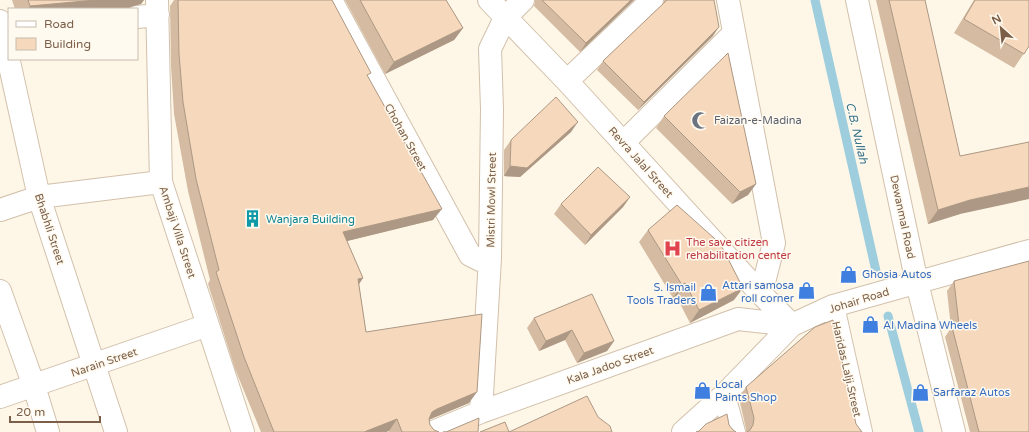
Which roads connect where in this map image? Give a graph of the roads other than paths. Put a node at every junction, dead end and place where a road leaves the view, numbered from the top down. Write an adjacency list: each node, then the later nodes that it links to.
1 (331, 0): 19 (street, Chohan Street)
2 (489, 0): 8 (street, Revra Jalal Street)
3 (523, 0): 8 (street, Mistri Mowl Street)
4 (652, 0): 13 (street)
5 (728, 0): 10 (street)
6 (857, 0): 20 (street, Dewanmal Road)
7 (151, 11): 15 (street, Ambaji Villa Street)
8 (505, 18): 13 (street, Revra Jalal Street); 19 (street, Mistri Mowl Street)
9 (4, 27): 11 (street, Bhabhli Street)
10 (734, 34): 14 (street); 22 (street)
11 (8, 46)
12 (11, 60): 16 (street, Bhabhli Street)
13 (567, 81): 14 (street, Revra Jalal Street)
14 (623, 143): 22 (street, Revra Jalal Street)
15 (161, 182): 16 (street); 24 (street, Ambaji Villa Street)
16 (39, 197): 17 (street); 26 (street, Bhabhli Street)
17 (0, 210)
18 (1029, 251): 20 (street, Johair Road)
19 (490, 258): 30 (street, Mistri Mowl Street)
20 (917, 283): 23 (street, Johair Road); 38 (street, Dewanmal Road)
21 (0, 291): 27 (street)
22 (761, 294): 25 (street, Revra Jalal Street)
23 (833, 306): 25 (street, Johair Road); 37 (street, Haridas Lalji Street)
24 (208, 325): 26 (street, Narain Street); 33 (street, Ambaji Villa Street)
25 (792, 325): 28 (street, Johair Road); 30 (street, Kala Jadoo Street)
26 (95, 365): 27 (street, Narain Street); 32 (street, Bhabhli Street)
27 (34, 386): 29 (street, Narain Street); 31 (street)
28 (724, 395): 35 (street, Johair Road); 36 (street)
29 (0, 397)
30 (481, 412): 34 (street, Kala Jadoo Street)
31 (48, 432)
32 (116, 432)
33 (243, 432)
34 (433, 432)
35 (683, 432)
36 (734, 432)
37 (862, 432)
38 (954, 432)

